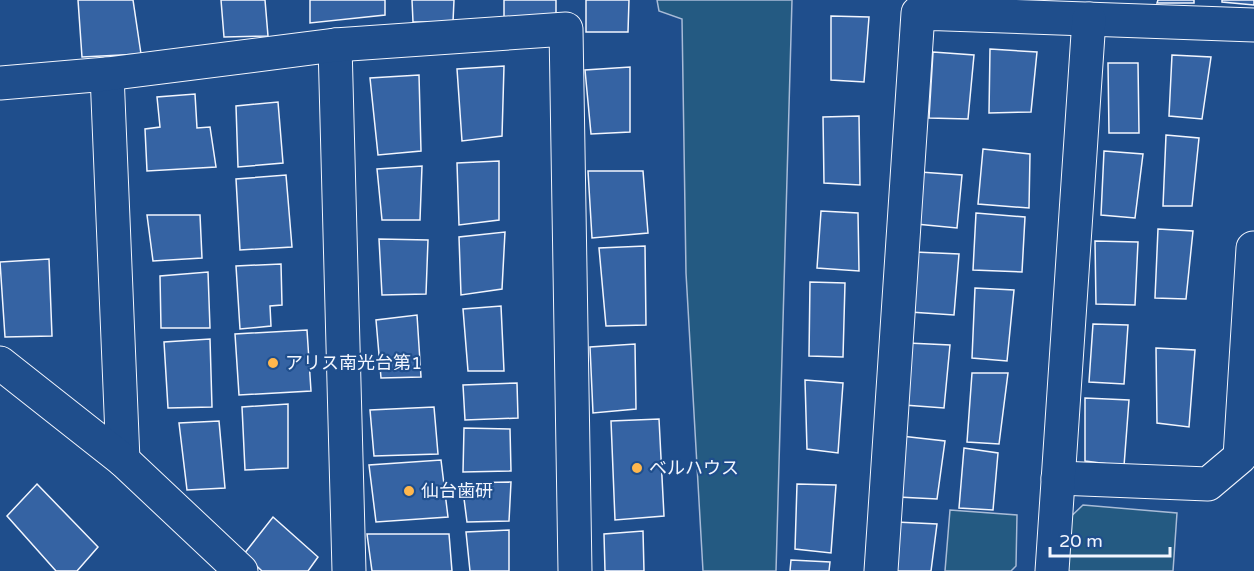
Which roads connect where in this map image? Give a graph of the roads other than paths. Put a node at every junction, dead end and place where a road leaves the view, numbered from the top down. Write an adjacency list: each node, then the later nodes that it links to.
1 (1089, 19): 2 (street); 9 (street); 13 (street)
2 (1254, 25)
3 (335, 45): 4 (street); 11 (street); 12 (street)
4 (107, 74): 5 (street); 8 (street)
5 (0, 83)
6 (1254, 242): 9 (street)
7 (0, 363): 8 (street)
8 (123, 460): 10 (street)
9 (1059, 478): 14 (street)
10 (241, 571)
11 (349, 571)
12 (575, 571)
13 (881, 571)
14 (1052, 571)

